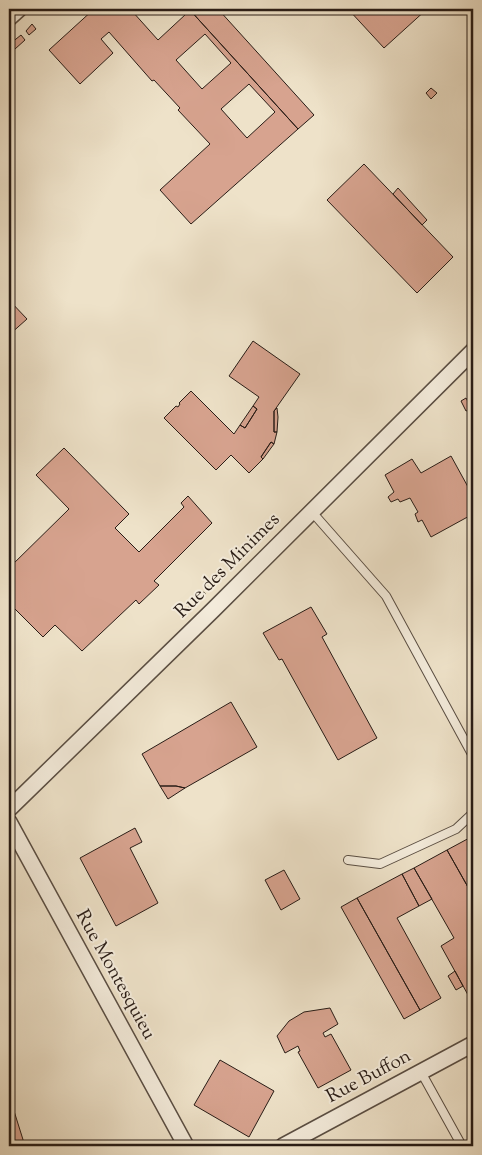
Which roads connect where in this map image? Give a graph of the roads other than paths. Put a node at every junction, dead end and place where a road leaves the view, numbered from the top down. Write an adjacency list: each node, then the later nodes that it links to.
1 (19, 9): 2 (street)
2 (9, 18)
3 (473, 350): 4 (street, Rue des Minimes)
4 (312, 512): 5 (lane); 6 (street, Rue des Minimes)
5 (473, 756)
6 (9, 809)
7 (473, 810): 9 (lane)
8 (9, 822): 12 (street, Rue Montesquieu)
9 (348, 860)
10 (473, 1044): 11 (street, Rue Buffon)
11 (421, 1072): 13 (street, Rue Buffon); 14 (lane)
12 (186, 1146)
13 (283, 1146)
14 (462, 1146)

